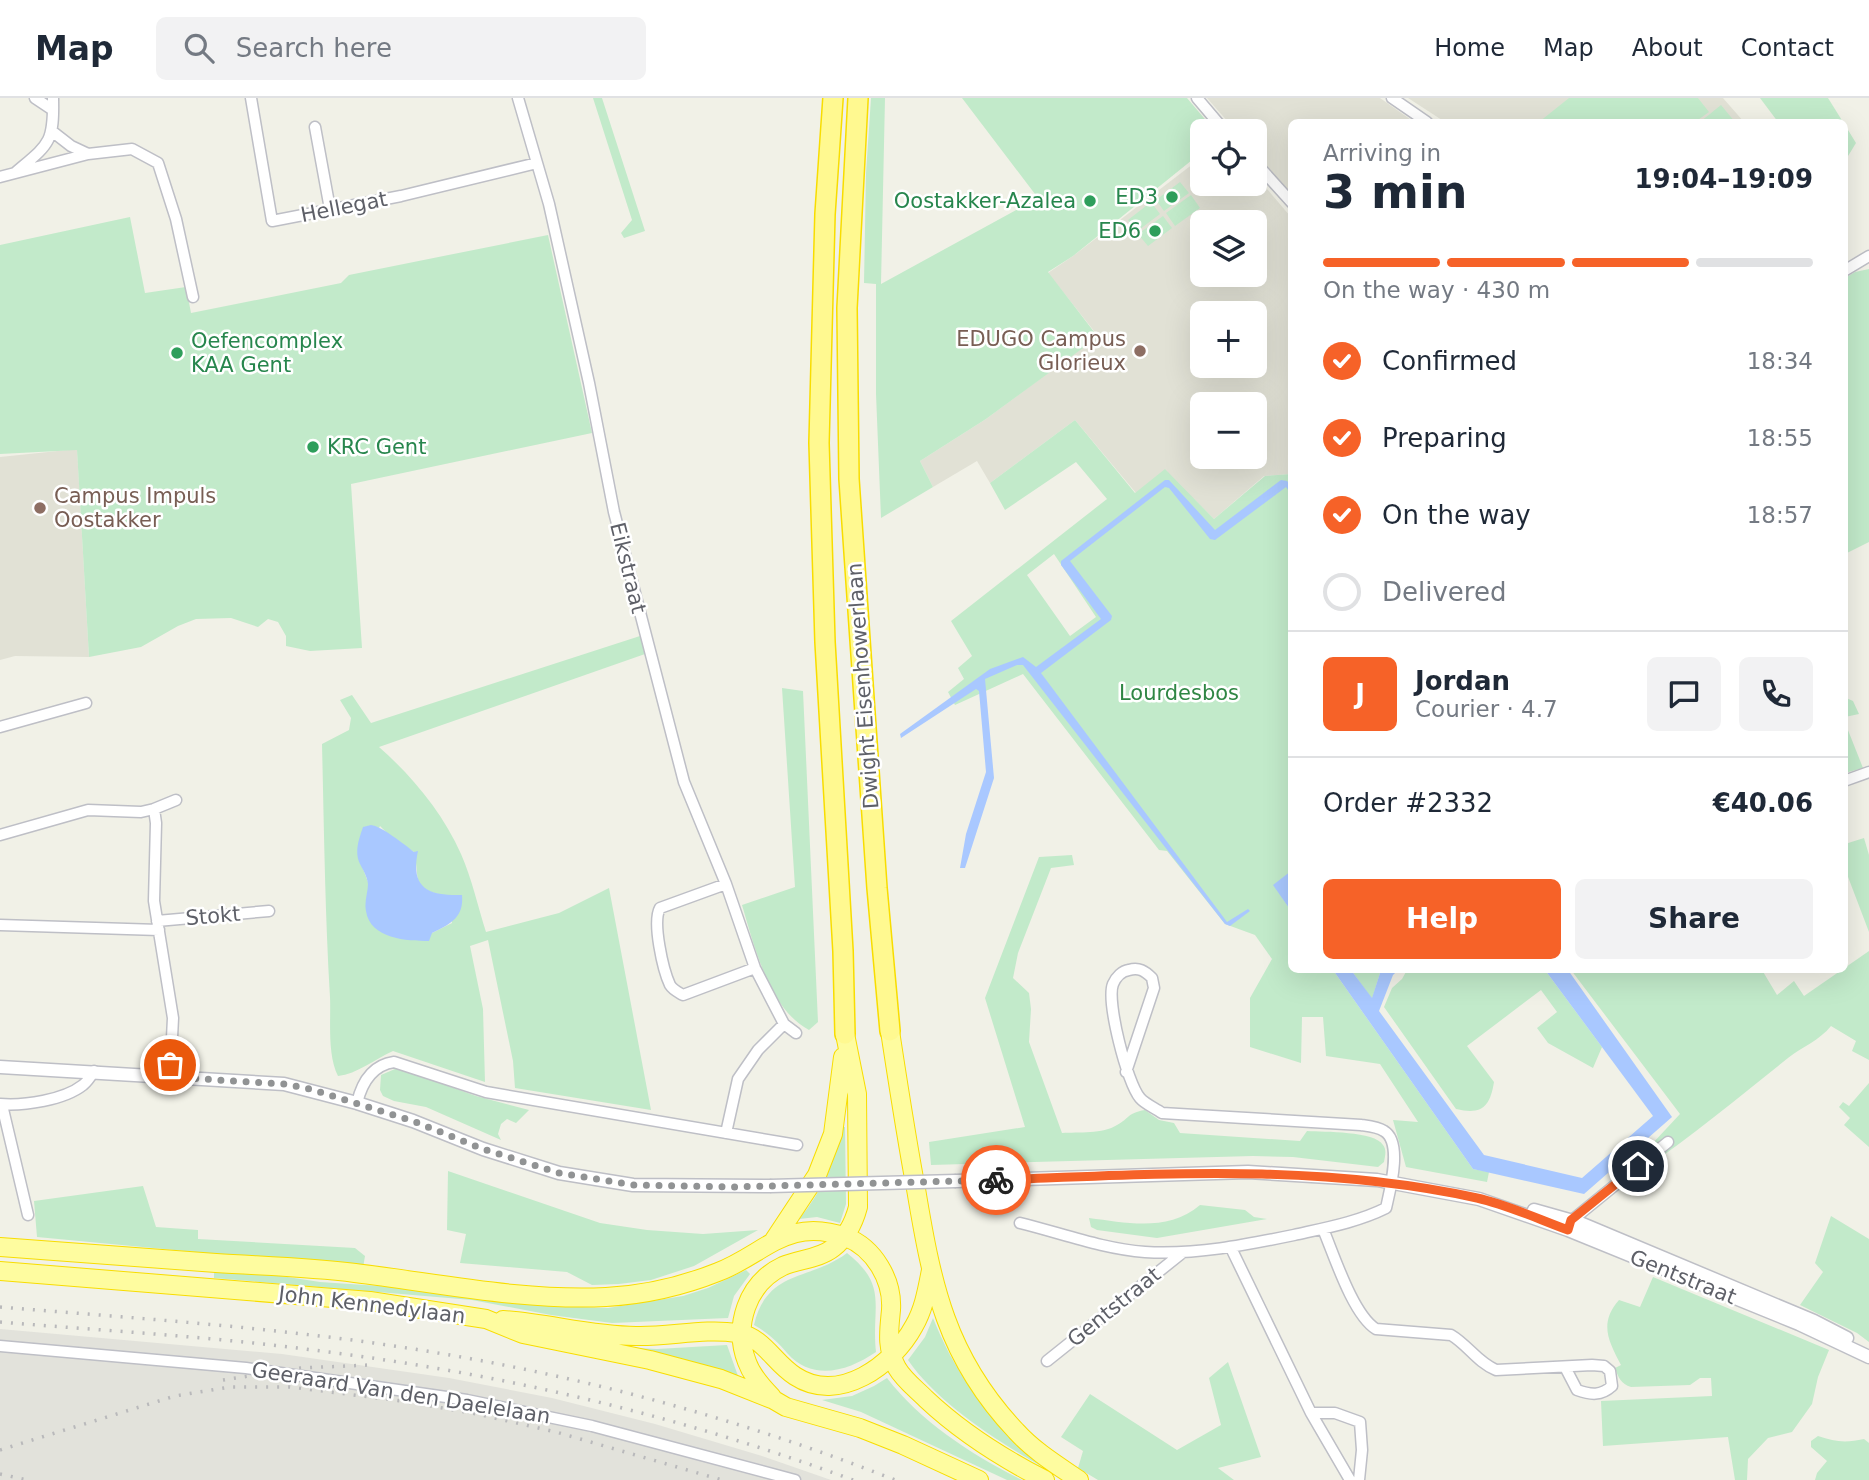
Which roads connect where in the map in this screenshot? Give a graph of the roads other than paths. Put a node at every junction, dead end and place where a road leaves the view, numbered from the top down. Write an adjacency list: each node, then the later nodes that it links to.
1 (35, 98): 9 (street)
2 (52, 98): 9 (street)
3 (251, 98): 20 (street, Hellegat)
4 (518, 98): 15 (street, Eikstraat)
5 (833, 98): 39 (highway, Dwight Eisenhowerlaan)
6 (858, 98): 37 (highway, Dwight Eisenhowerlaan)
7 (1196, 98): 10 (street)
8 (1392, 98): 11 (street)
9 (53, 110): 13 (street)
10 (1214, 119)
11 (1423, 119)
12 (315, 127): 20 (street)
13 (53, 132): 14 (street); 16 (street)
14 (88, 153): 16 (street); 23 (street)
15 (537, 163): 20 (street, Hellegat); 31 (street, Eikstraat)
16 (14, 174): 18 (street)
17 (1267, 175): 19 (street)
18 (0, 177)
19 (1288, 199)
20 (330, 209)
21 (1869, 256): 22 (street)
22 (1848, 269)
23 (192, 297)
24 (86, 703): 25 (street)
25 (0, 727)
26 (1869, 772): 27 (street)
27 (1848, 780)
28 (176, 800): 29 (street)
29 (154, 809): 30 (street); 34 (street)
30 (0, 835)
31 (726, 884): 35 (street, Eikstraat); 35 (street)
32 (269, 911): 34 (street, Stokt)
33 (0, 925): 34 (street, Stokt)
34 (158, 925): 43 (street)
35 (755, 968): 36 (street, Eikstraat)
36 (784, 1024): 38 (street, Eikstraat); 46 (street)
37 (890, 1031): 59 (highway, Dwight Eisenhowerlaan)
38 (796, 1033)
39 (845, 1034): 54 (highway); 55 (highway, John Kennedylaan)
40 (0, 1067): 41 (street, Gentstraat)
41 (94, 1072): 43 (street, Gentstraat); 45 (street)
42 (1126, 1072): 42 (street); 49 (street)
43 (170, 1077): 44 (street, Gentstraat)
44 (357, 1103): 46 (street); 49 (street, Gentstraat, bridge)
45 (1, 1105): 50 (street)
46 (726, 1133): 48 (street)
47 (1668, 1142): 52 (street)
48 (797, 1145)
49 (1392, 1183): 52 (street, Gentstraat); 53 (street, Gentstraat)
50 (28, 1215)
51 (1020, 1223): 58 (street, Gentstraat)
52 (1569, 1225): 65 (street, Gentstraat)
53 (1322, 1228): 57 (street, Gentstraat); 67 (street)
54 (844, 1237): 55 (highway, John Kennedylaan); 62 (highway, John Kennedylaan); 64 (highway, John Kennedylaan)
55 (774, 1240): 56 (highway, John Kennedylaan)
56 (0, 1247)
57 (1231, 1248): 58 (street, Gentstraat); 69 (street)
58 (1182, 1253): 66 (street, Gentstraat)
59 (930, 1270): 64 (highway, Dwight Eisenhowerlaan); 73 (highway, Dwight Eisenhowerlaan)
60 (0, 1271): 61 (highway, John Kennedylaan)
61 (486, 1319): 62 (highway); 68 (highway, John Kennedylaan)
62 (741, 1333): 64 (highway, Dwight Eisenhowerlaan); 68 (highway, John Kennedylaan)
63 (0, 1346): 70 (street, Geeraard Van den Daelelaan)
64 (892, 1357): 72 (highway, John Kennedylaan)
65 (1869, 1357)
66 (1047, 1361)
67 (1565, 1367)
68 (774, 1400): 71 (highway, John Kennedylaan)
69 (1311, 1413): 74 (street); 75 (street)
70 (795, 1480)
71 (979, 1480)
72 (1045, 1480)
73 (1079, 1480)
74 (1350, 1480)
75 (1359, 1480)

